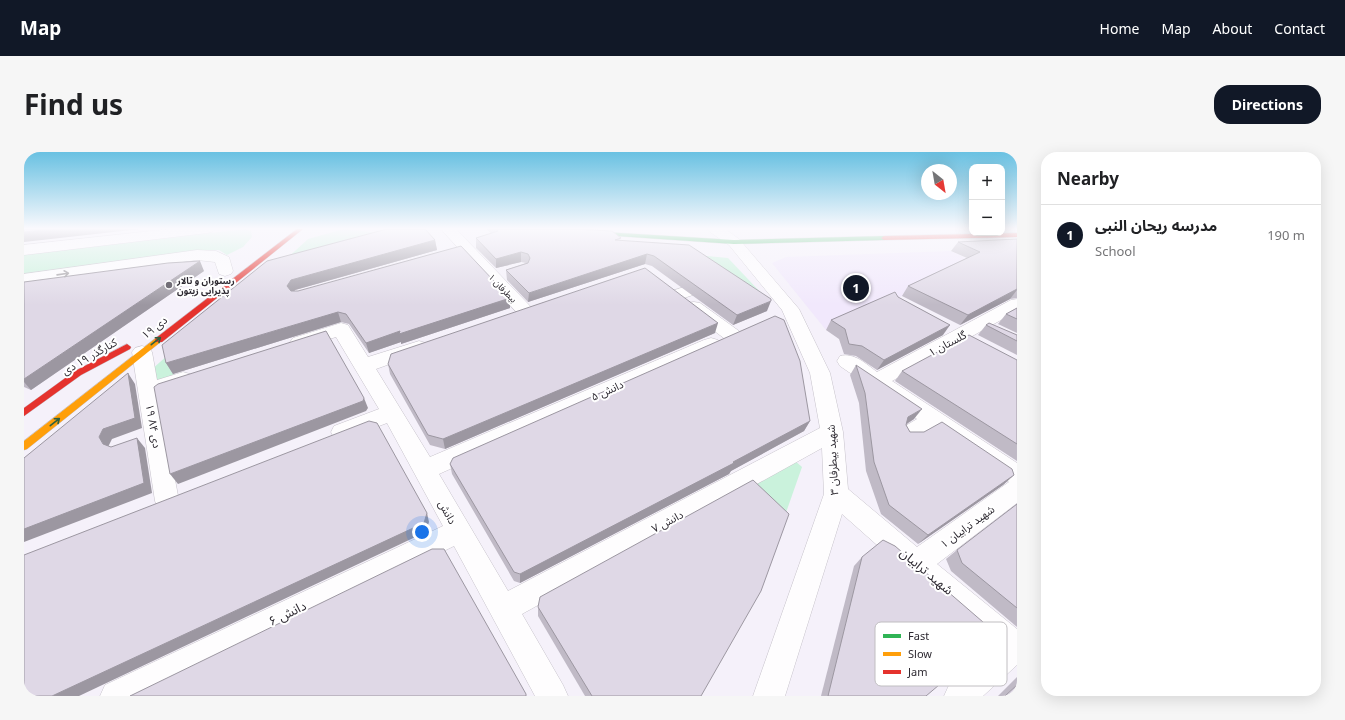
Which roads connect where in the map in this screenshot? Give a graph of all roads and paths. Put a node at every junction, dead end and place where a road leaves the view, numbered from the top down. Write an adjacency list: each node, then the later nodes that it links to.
1 (264, 254): 15 (main road, ۱۹ دی, one-way to 1)
2 (465, 254): 8 (street, بیطرفان ۱)
3 (743, 254): 27 (street, شهید بیطرفان ۳)
4 (227, 270): 5 (street, one-way to 4)
5 (24, 279)
6 (699, 287): 34 (street, دانش ۵)
7 (1017, 304): 10 (street, گلستان ۱)
8 (525, 311)
9 (941, 324): 12 (street)
10 (981, 324): 11 (street); 12 (street, گلستان ۱)
11 (999, 334)
12 (962, 335): 14 (street); 21 (street, گلستان ۱)
13 (437, 341): 18 (street)
14 (983, 346)
15 (134, 347): 20 (main road, ۱۹ دی); 22 (street, ۱۹ دی ۸۴); 23 (main road, ۱۹ دی); 24 (main road, کنارگذر ۱۹ دی)
16 (282, 348): 18 (street, دانش)
17 (847, 361): 21 (street)
18 (363, 366): 25 (street, دانش)
19 (200, 374): 22 (street)
20 (85, 380)
21 (876, 381): 26 (street)
22 (148, 390): 28 (street, ۱۹ دی ۸۴)
23 (88, 396): 32 (main road); 33 (main road, ۱۹ دی, one-way to 23)
24 (27, 407)
25 (392, 412): 30 (street); 34 (street, دانش)
26 (933, 419): 29 (street); 35 (street)
27 (832, 432): 38 (street, شهید بیطرفان ۳); 41 (street, دانش ۷)
28 (156, 434): 31 (street); 37 (street, ۱۹ دی ۸۴)
29 (910, 434)
30 (319, 441)
31 (134, 442)
32 (41, 445)
33 (24, 446)
34 (424, 470): 39 (street, دانش)
35 (1017, 475)
36 (1017, 489): 40 (street, شهید ترابیان ۱)
37 (189, 492)
38 (836, 494): 40 (street, شهید ترابیان); 49 (street, شهید بیطرفان ۳)
39 (459, 531): 41 (street, دانش); 47 (street, ۶ دانش)
40 (916, 563): 42 (street, شهید ترابیان)
41 (503, 609): 48 (street, دانش)
42 (985, 622)
43 (1007, 640): 44 (street, شهید ترابیان)
44 (1016, 648): 45 (street)
45 (1007, 656)
46 (972, 686): 50 (street)
47 (116, 696)
48 (552, 696)
49 (769, 696)
50 (960, 696)

